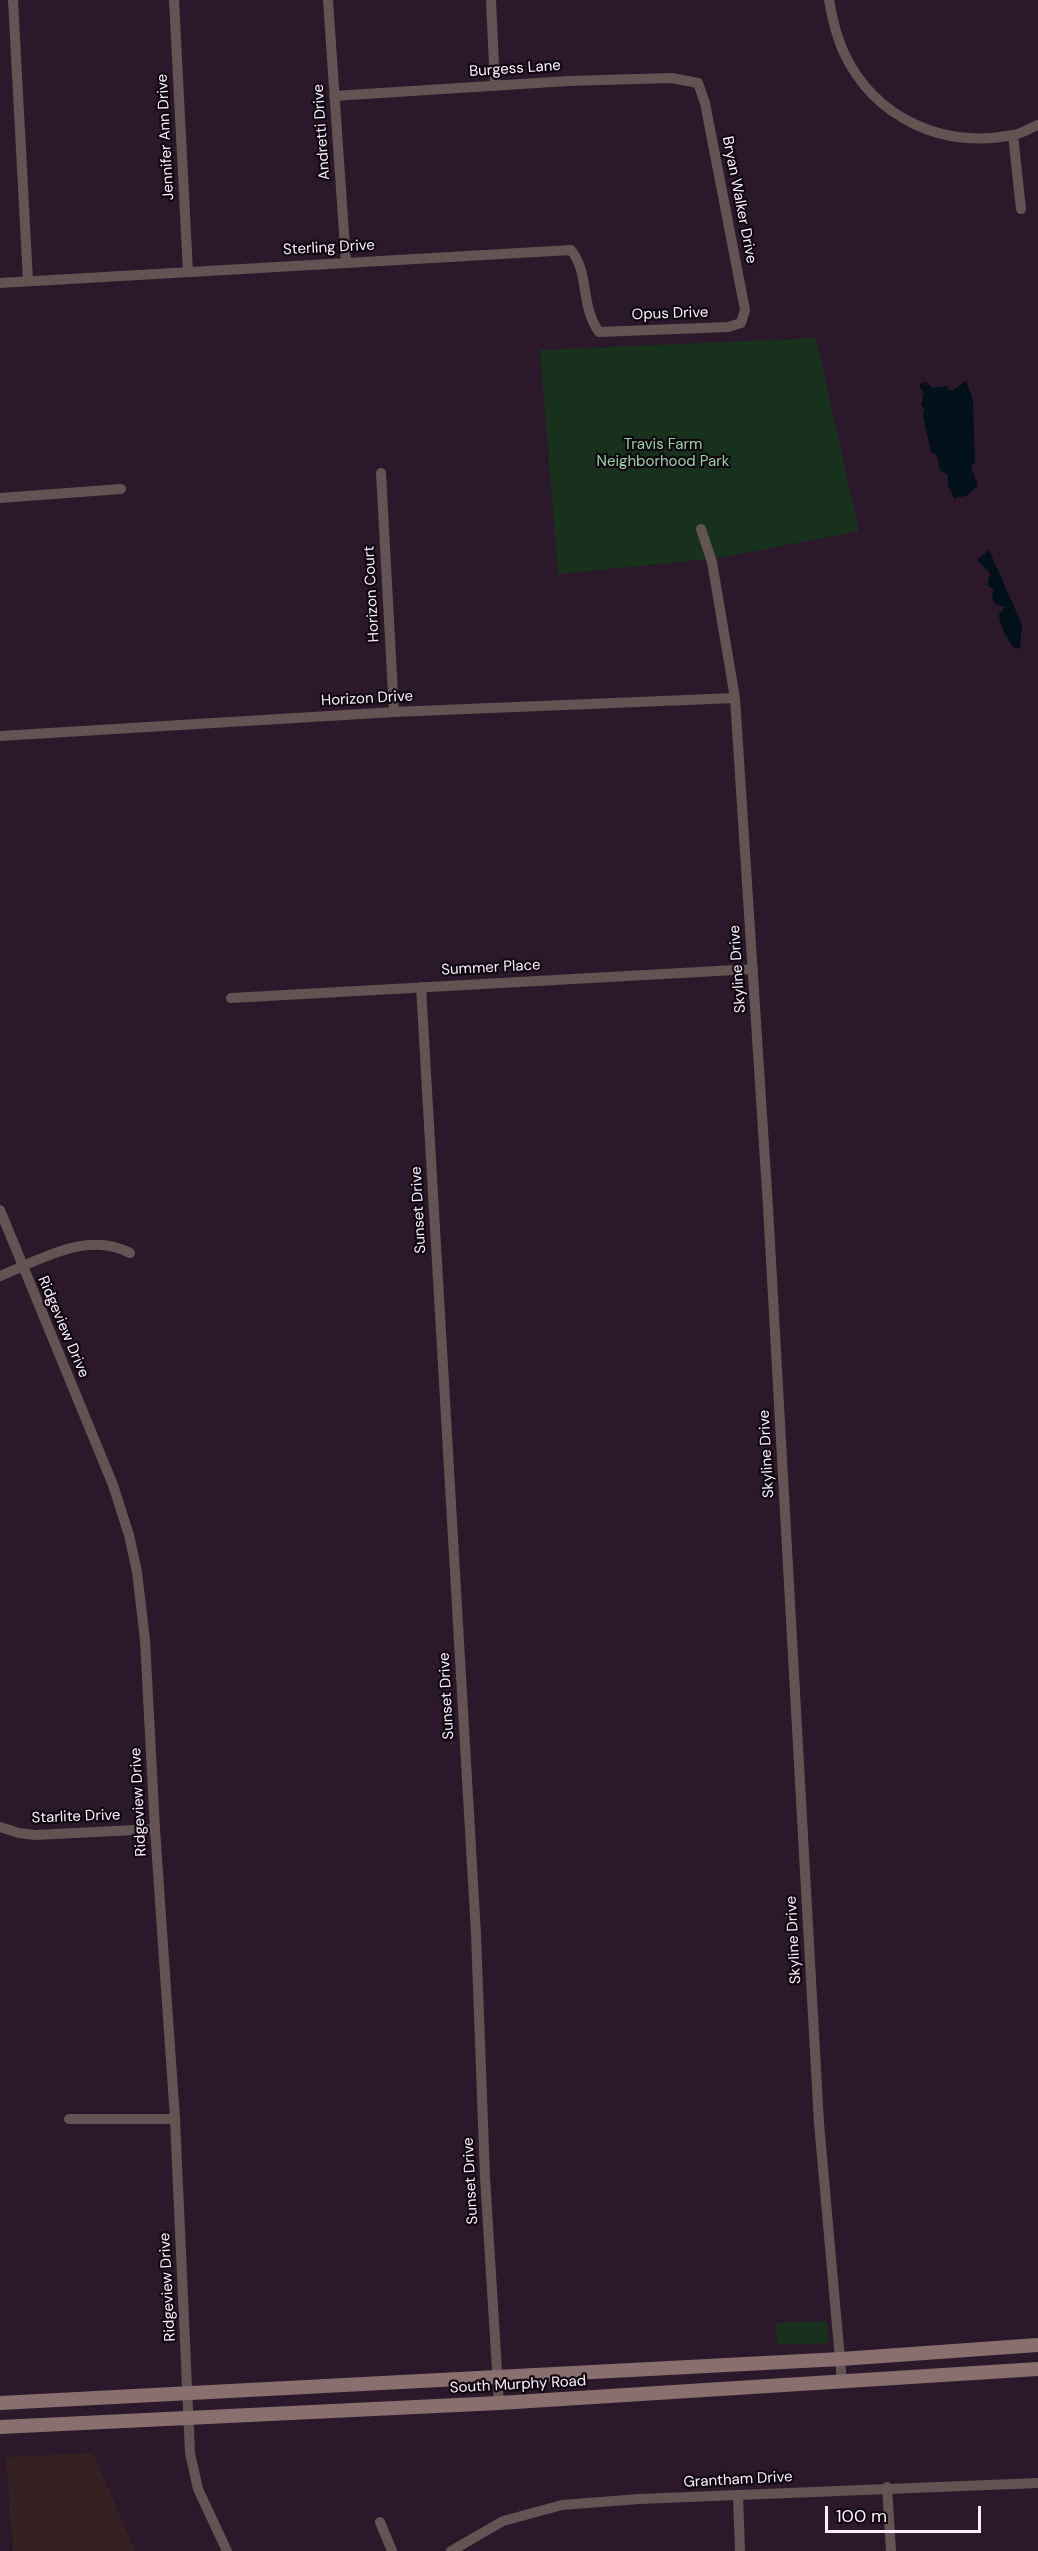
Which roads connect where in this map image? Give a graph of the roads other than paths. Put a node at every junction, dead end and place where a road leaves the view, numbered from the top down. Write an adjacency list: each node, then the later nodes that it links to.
1 (13, 0): 14 (street)
2 (174, 0): 13 (street, Jennifer Ann Drive)
3 (328, 0): 8 (street, Andretti Drive)
4 (491, 0): 7 (street)
5 (829, 0): 10 (street)
6 (698, 83): 7 (street, Burgess Lane); 16 (street, Bryan Walker Drive)
7 (495, 86): 8 (street, Burgess Lane)
8 (334, 96): 12 (street, Andretti Drive)
9 (1038, 125): 10 (street)
10 (1013, 135): 11 (street)
11 (1021, 209)
12 (346, 262): 13 (street, Sterling Drive); 17 (street, Sterling Drive)
13 (188, 272): 14 (street, Sterling Drive)
14 (28, 281): 15 (street, Sterling Drive)
15 (0, 283)
16 (741, 322): 17 (street, Opus Drive)
17 (599, 332)
18 (381, 473): 23 (street, Horizon Court)
19 (121, 489): 20 (street)
20 (0, 498)
21 (701, 529): 22 (street, Skyline Drive)
22 (735, 698): 23 (street, Horizon Drive); 25 (street, Skyline Drive)
23 (394, 712): 24 (street, Horizon Drive)
24 (0, 736)
25 (753, 969): 26 (street, Summer Place); 37 (street, Skyline Drive)
26 (421, 987): 27 (street, Summer Place); 39 (street, Sunset Drive)
27 (231, 998)
28 (0, 1209): 30 (street, Ridgeview Drive)
29 (130, 1252): 30 (street)
30 (22, 1267): 31 (street); 33 (street, Ridgeview Drive)
31 (0, 1276)
32 (0, 1827): 33 (street, Starlite Drive)
33 (155, 1829): 35 (street, Ridgeview Drive)
34 (69, 2119): 35 (street)
35 (175, 2119): 41 (street, Ridgeview Drive)
36 (1038, 2346): 37 (main road, South Murphy Road)
37 (841, 2359): 39 (main road, South Murphy Road); 40 (street, Skyline Drive)
38 (1038, 2369): 40 (main road, South Murphy Road)
39 (498, 2376): 41 (main road, South Murphy Road); 43 (street, Sunset Drive)
40 (842, 2382): 43 (main road, South Murphy Road)
41 (187, 2393): 42 (main road, South Murphy Road); 44 (street, Ridgeview Drive)
42 (0, 2403)
43 (499, 2403): 44 (main road, South Murphy Road)
44 (188, 2419): 45 (main road, South Murphy Road); 50 (street, Ridgeview Drive)
45 (0, 2427)
46 (1038, 2483): 47 (street, Grantham Drive)
47 (887, 2487): 48 (street, Grantham Drive); 54 (street)
48 (738, 2494): 52 (street, Grantham Drive); 53 (street)
49 (380, 2523): 51 (street)
50 (227, 2551)
51 (392, 2551)
52 (451, 2551)
53 (740, 2551)
54 (891, 2551)

